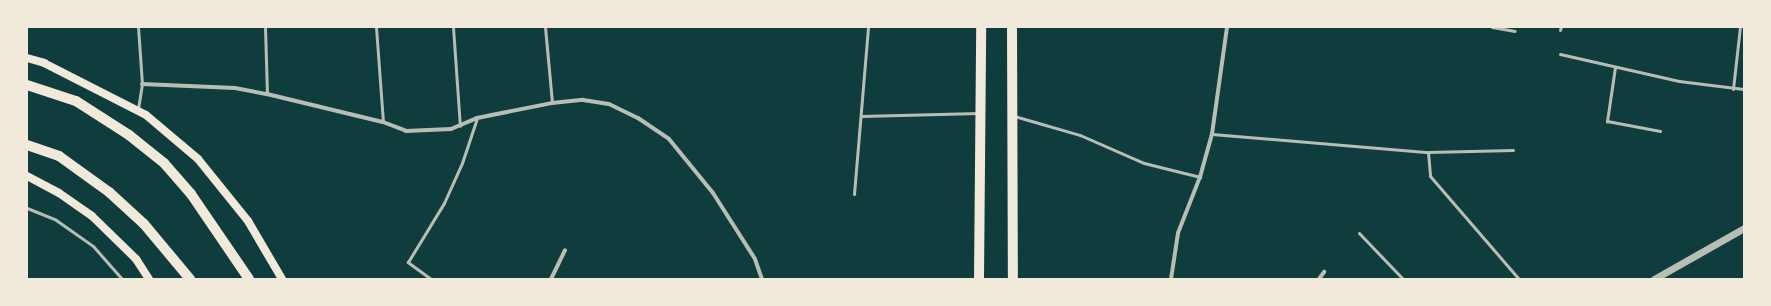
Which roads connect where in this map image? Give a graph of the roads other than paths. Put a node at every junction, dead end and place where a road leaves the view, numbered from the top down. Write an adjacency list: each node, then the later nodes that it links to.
1 (138, 27): 16 (lane)
2 (265, 27): 20 (lane)
3 (376, 27): 27 (lane)
4 (453, 27): 28 (lane)
5 (545, 27): 21 (lane)
6 (868, 27): 25 (lane)
7 (980, 27): 23 (main road)
8 (1012, 27): 24 (main road)
9 (1228, 27): 30 (street)
10 (1492, 27): 12 (lane)
11 (1740, 27): 18 (lane)
12 (1515, 31)
13 (1560, 54): 15 (lane)
14 (27, 58): 22 (main road)
15 (1615, 67): 18 (lane); 29 (lane)
16 (142, 84): 20 (street); 22 (lane)
17 (27, 85): 45 (main road)
18 (1733, 89): 19 (lane)
19 (1744, 89)
20 (267, 94): 27 (street)
21 (552, 103): 26 (street); 49 (street)
22 (137, 110): 46 (main road)
23 (981, 113): 25 (lane); 50 (main road)
24 (1011, 115): 35 (lane); 51 (main road)
25 (860, 116): 36 (lane)
26 (477, 118): 28 (street); 47 (lane)
27 (383, 122): 28 (street)
28 (460, 126)
29 (1660, 131)
30 (1212, 134): 33 (lane); 35 (street)
31 (27, 145): 44 (main road)
32 (1513, 150): 33 (lane)
33 (1428, 152): 55 (lane)
34 (27, 176): 43 (main road)
35 (1200, 177): 52 (street)
36 (854, 194)
37 (27, 208): 42 (lane)
38 (1744, 228): 56 (street)
39 (1359, 233): 54 (lane)
40 (565, 250): 48 (street)
41 (1324, 272): 53 (street)
42 (122, 279)
43 (149, 279)
44 (190, 279)
45 (249, 279)
46 (282, 279)
47 (431, 279)
48 (551, 279)
49 (762, 279)
50 (980, 279)
51 (1013, 279)
52 (1171, 279)
53 (1318, 279)
54 (1403, 279)
55 (1518, 279)
56 (1654, 279)

